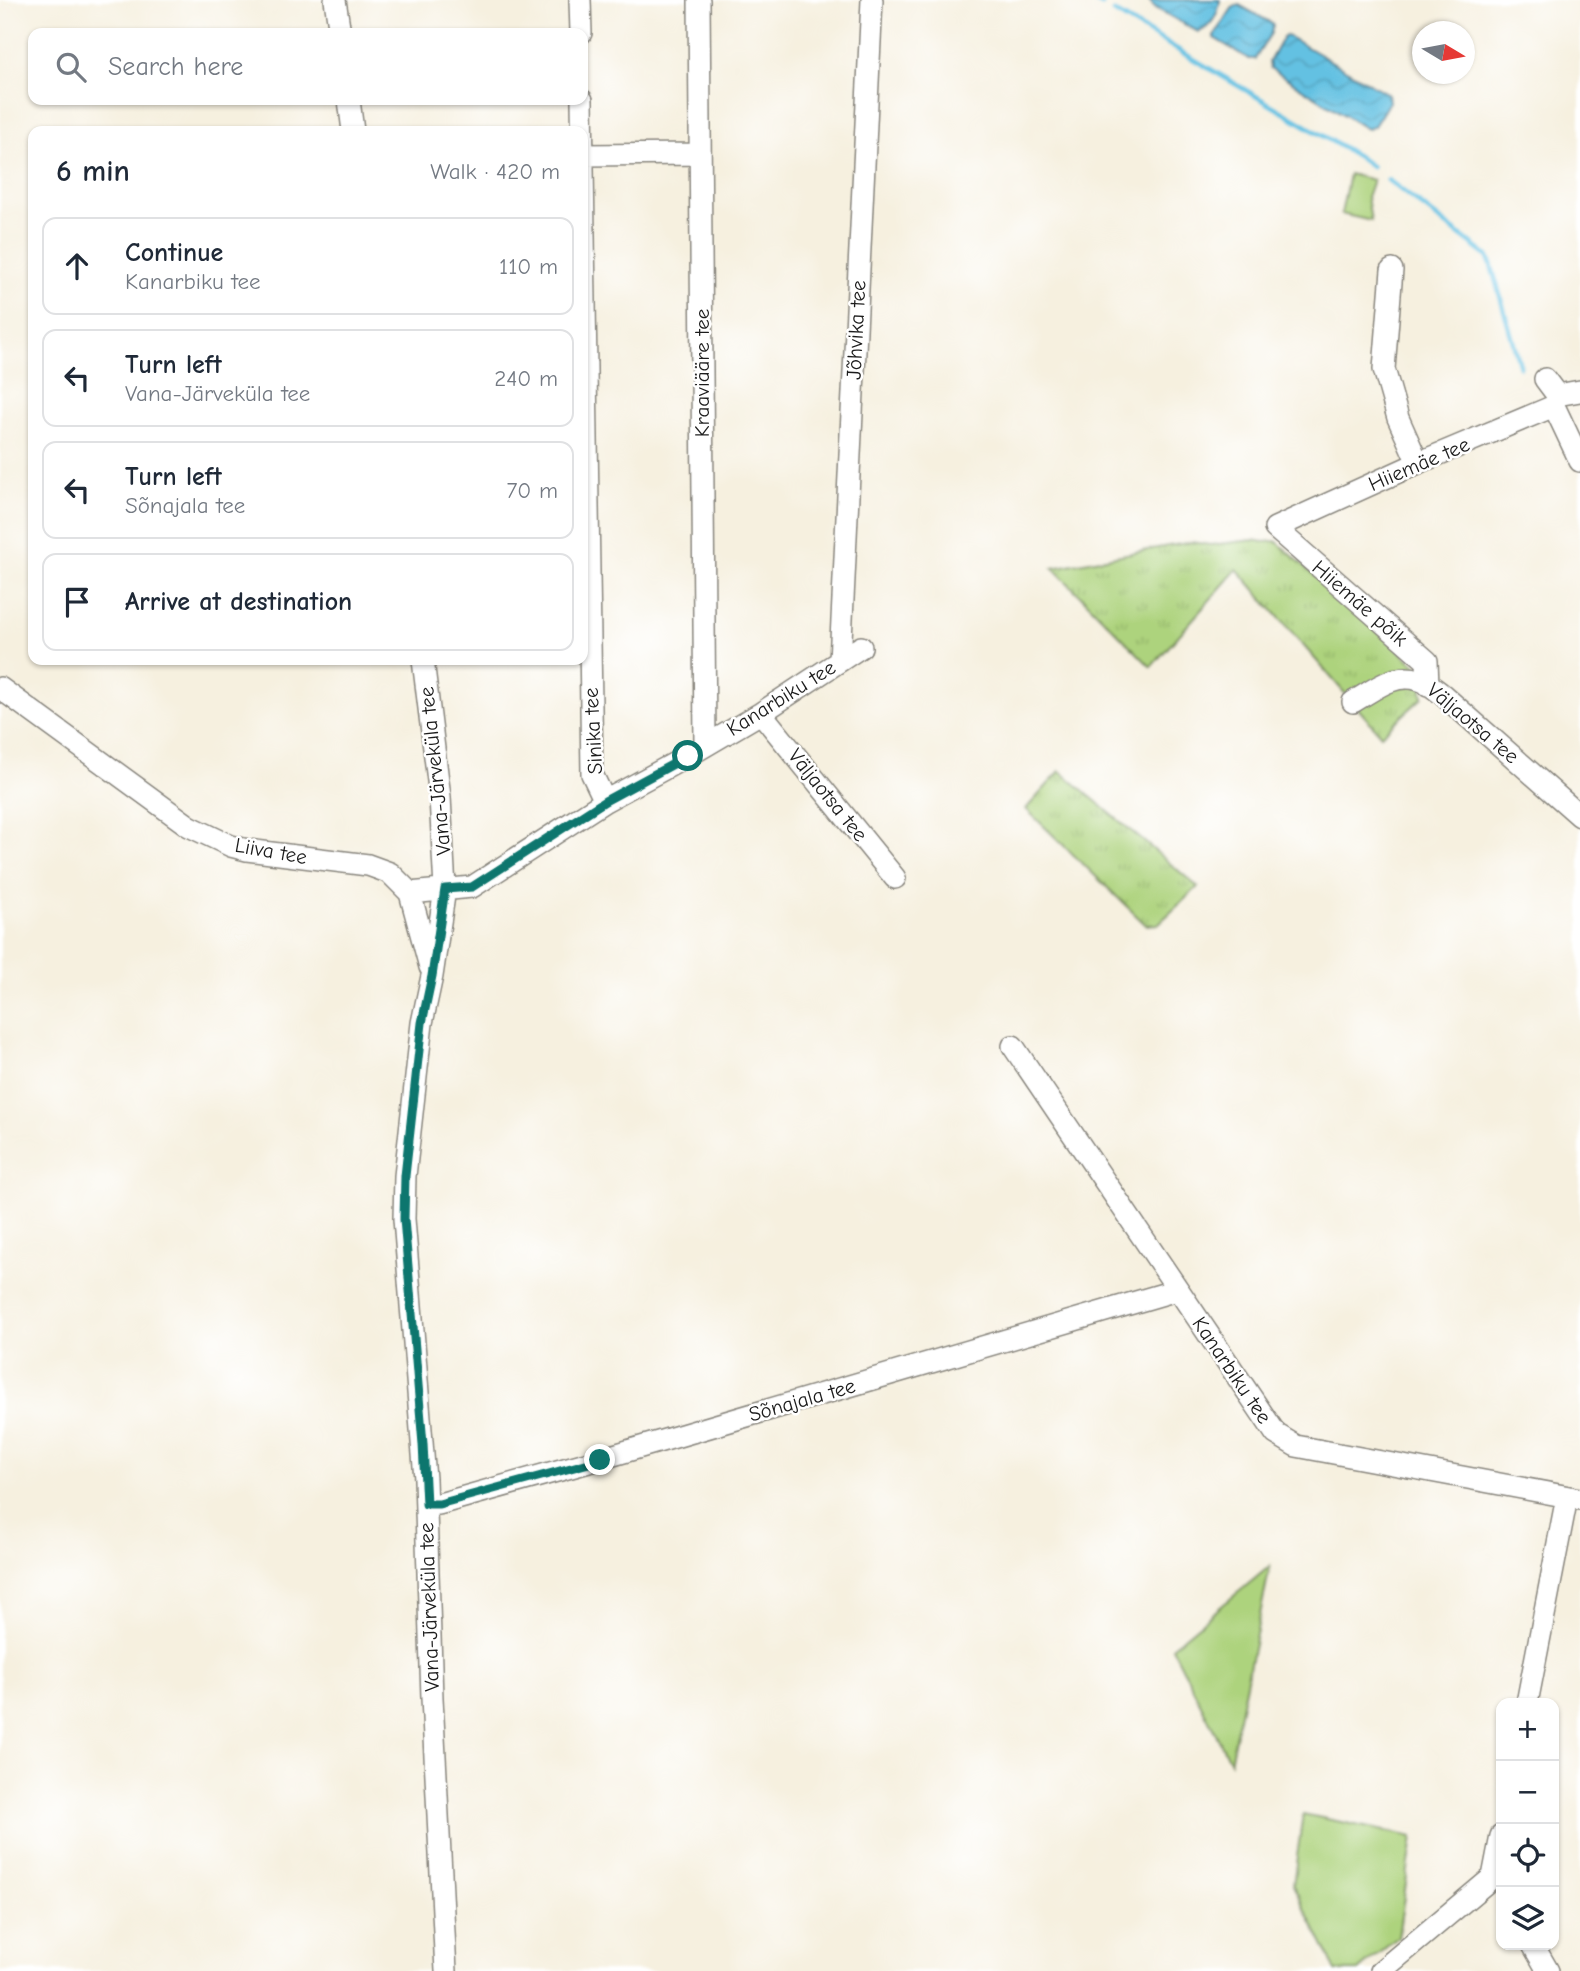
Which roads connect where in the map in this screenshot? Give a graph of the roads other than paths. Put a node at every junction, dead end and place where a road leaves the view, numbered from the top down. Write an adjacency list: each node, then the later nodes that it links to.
1 (335, 0): 5 (street)
2 (580, 0): 6 (street)
3 (699, 0): 11 (street, Kraaviääre tee)
4 (872, 0): 21 (street, Jõhvika tee)
5 (339, 28)
6 (581, 28)
7 (350, 105): 9 (street)
8 (582, 105): 10 (street, Sinika tee)
9 (352, 126)
10 (582, 126)
11 (700, 154): 12 (street); 27 (street, Kraaviääre tee)
12 (588, 155)
13 (1392, 270): 17 (street)
14 (1580, 391): 15 (street, Hiiemäe tee)
15 (1552, 393): 16 (street); 17 (street, Hiiemäe tee)
16 (1580, 461)
17 (1418, 463): 19 (street, Hiiemäe tee)
18 (588, 499): 28 (street, Sinika tee)
19 (1275, 528): 23 (street, Hiiemäe põik)
20 (861, 647): 21 (street, Kanarbiku tee)
21 (840, 661): 26 (street, Kanarbiku tee)
22 (424, 665): 31 (street, Vana-Järveküla tee)
23 (1428, 685): 25 (street, Väljaotsa tee); 29 (street, Väljaotsa tee)
24 (0, 688): 32 (street, Liiva tee)
25 (1353, 702)
26 (761, 713): 27 (street, Kanarbiku tee); 30 (street, Väljaotsa tee)
27 (705, 746): 28 (street, Kanarbiku tee)
28 (605, 801): 31 (street, Kanarbiku tee)
29 (1580, 816)
30 (895, 878)
31 (445, 889): 32 (street, Kanarbiku tee); 33 (street, Vana-Järveküla tee)
32 (410, 893): 33 (street)
33 (432, 976): 37 (street, Vana-Järveküla tee)
34 (1013, 1046): 35 (street, Kanarbiku tee)
35 (1177, 1290): 36 (street, Kanarbiku tee); 37 (street, Sõnajala tee)
36 (1573, 1498): 38 (street)
37 (426, 1504): 41 (street, Vana-Järveküla tee)
38 (1528, 1698)
39 (1496, 1885): 42 (street)
40 (1536, 1950): 43 (street)
41 (446, 1971)
42 (1381, 1971)
43 (1548, 1971)

